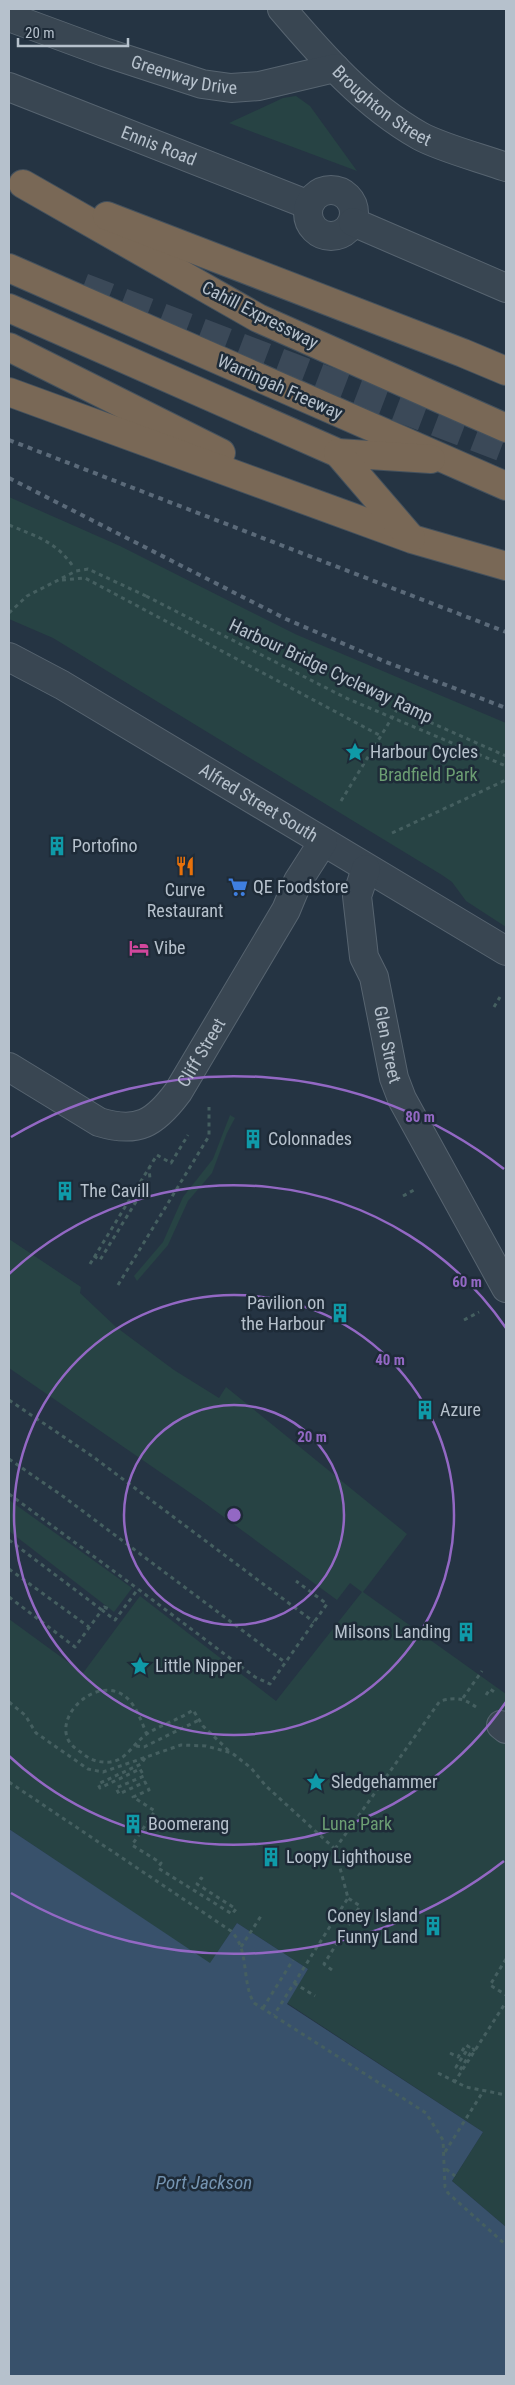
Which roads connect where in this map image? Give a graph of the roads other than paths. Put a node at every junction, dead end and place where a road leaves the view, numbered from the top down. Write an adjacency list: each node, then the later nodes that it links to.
1 (282, 9): 3 (street, Broughton Street)
2 (9, 16): 3 (street, Greenway Drive)
3 (336, 68): 5 (street, Broughton Street)
4 (9, 87): 8 (street, Ennis Road)
5 (506, 167)
6 (16, 181): 11 (highway, Cahill Expressway); 13 (highway, Cahill Expressway)
7 (9, 268): 15 (highway, Warringah Freeway)
8 (506, 288)
9 (9, 308): 14 (highway)
10 (9, 347): 17 (highway)
11 (506, 371)
12 (9, 392): 17 (highway)
13 (506, 428)
14 (338, 453): 15 (highway); 17 (highway)
15 (450, 461): 16 (highway, Warringah Freeway)
16 (506, 486)
17 (412, 539): 18 (highway)
18 (498, 563)
19 (9, 657): 20 (street, Alfred Street South)
20 (323, 842): 21 (street, Alfred Street South); 23 (street, Cliff Street)
21 (366, 869): 22 (street, Alfred Street South); 24 (street, Glen Street)
22 (506, 951)
23 (9, 1067)
24 (506, 1288)

